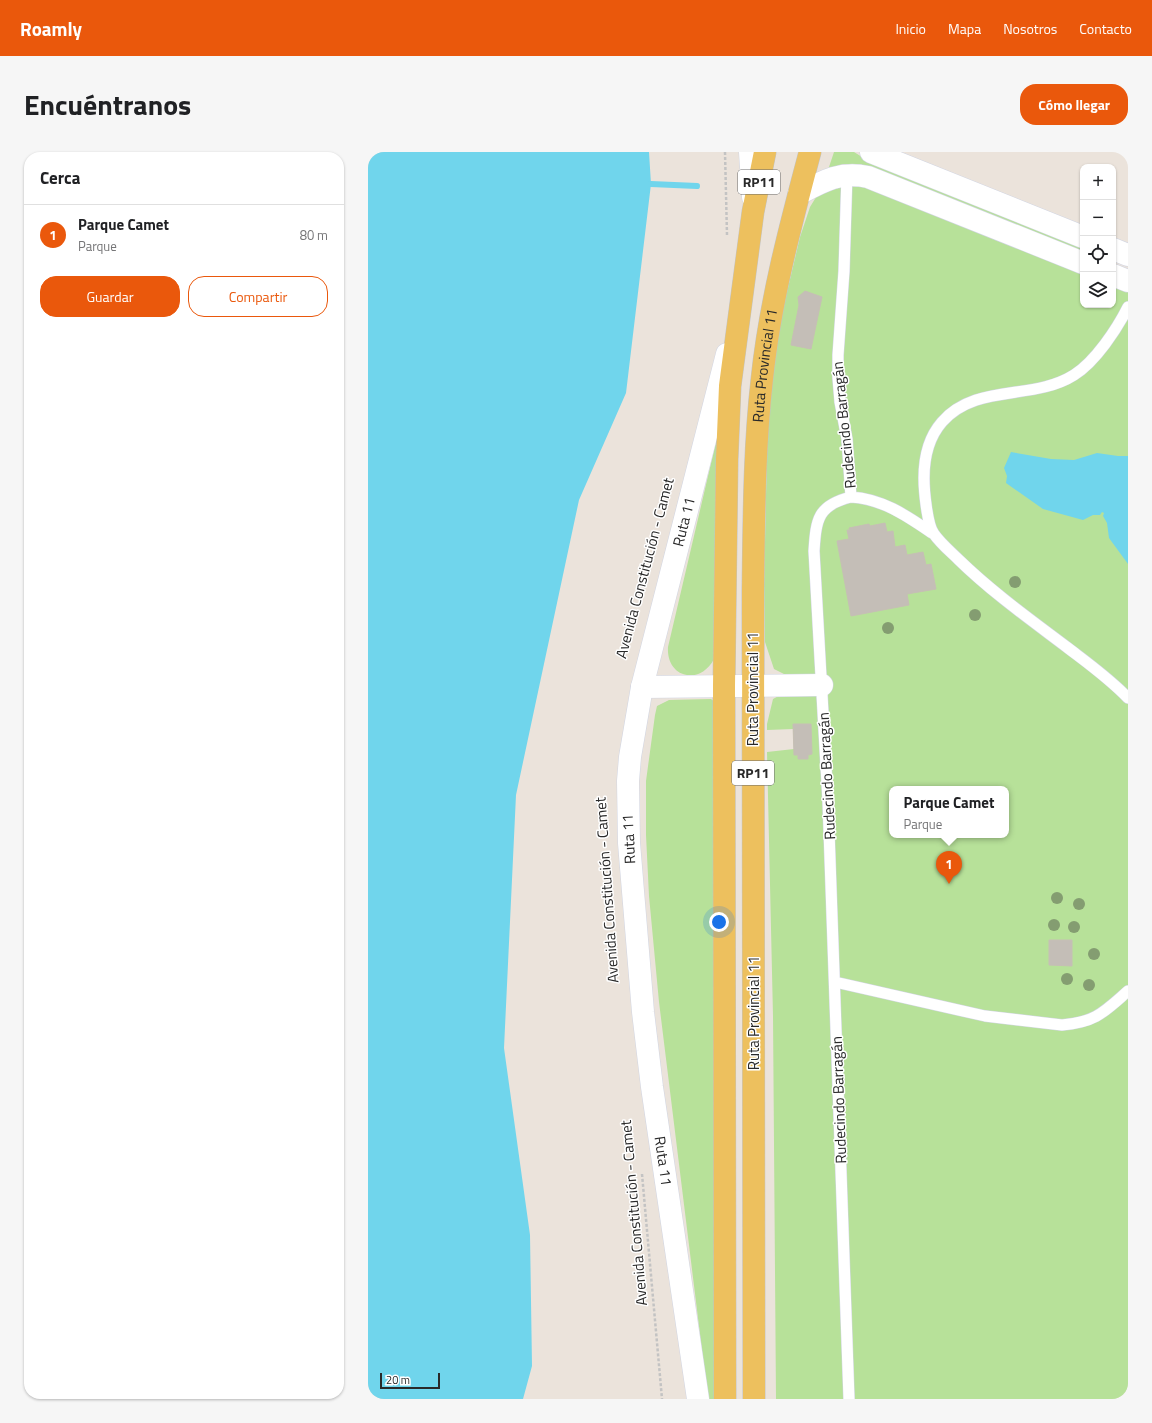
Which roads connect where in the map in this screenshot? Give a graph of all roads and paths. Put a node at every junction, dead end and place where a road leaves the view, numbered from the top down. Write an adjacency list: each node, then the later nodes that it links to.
1 (725, 152): 10 (path)
2 (750, 152): 8 (street)
3 (765, 152): 8 (main road, RP11)
4 (810, 152): 7 (main road, Ruta Provincial 11 / RP11)
5 (871, 152): 9 (street)
6 (858, 175): 7 (street); 13 (street); 18 (lane, Rudecindo Barragán)
7 (799, 194): 22 (main road, Ruta Provincial 11 / RP11)
8 (754, 212): 16 (main road, Ruta Provincial 11 / RP11)
9 (1081, 236)
10 (727, 237)
11 (1116, 250): 12 (street)
12 (1128, 255)
13 (1080, 262)
14 (1116, 276): 15 (street)
15 (1128, 281)
16 (743, 289): 21 (main road, Ruta Provincial 11 / RP11); 23 (street, Ruta 11)
17 (1128, 307): 19 (lane)
18 (851, 497): 19 (lane); 20 (lane, Rudecindo Barragán)
19 (932, 533): 24 (lane)
20 (822, 685): 22 (street); 25 (lane, Rudecindo Barragán)
21 (724, 686): 22 (street); 23 (street); 30 (main road, Ruta Provincial 11 / RP11)
22 (753, 686): 31 (main road, Ruta Provincial 11 / RP11)
23 (642, 687): 29 (street, Ruta 11)
24 (1128, 698)
25 (835, 982): 26 (lane); 32 (lane, Rudecindo Barragán)
26 (1128, 991)
27 (641, 1169): 28 (path, Avenida Constitución - Camet)
28 (662, 1399)
29 (698, 1399)
30 (725, 1399)
31 (754, 1399)
32 (849, 1399)

